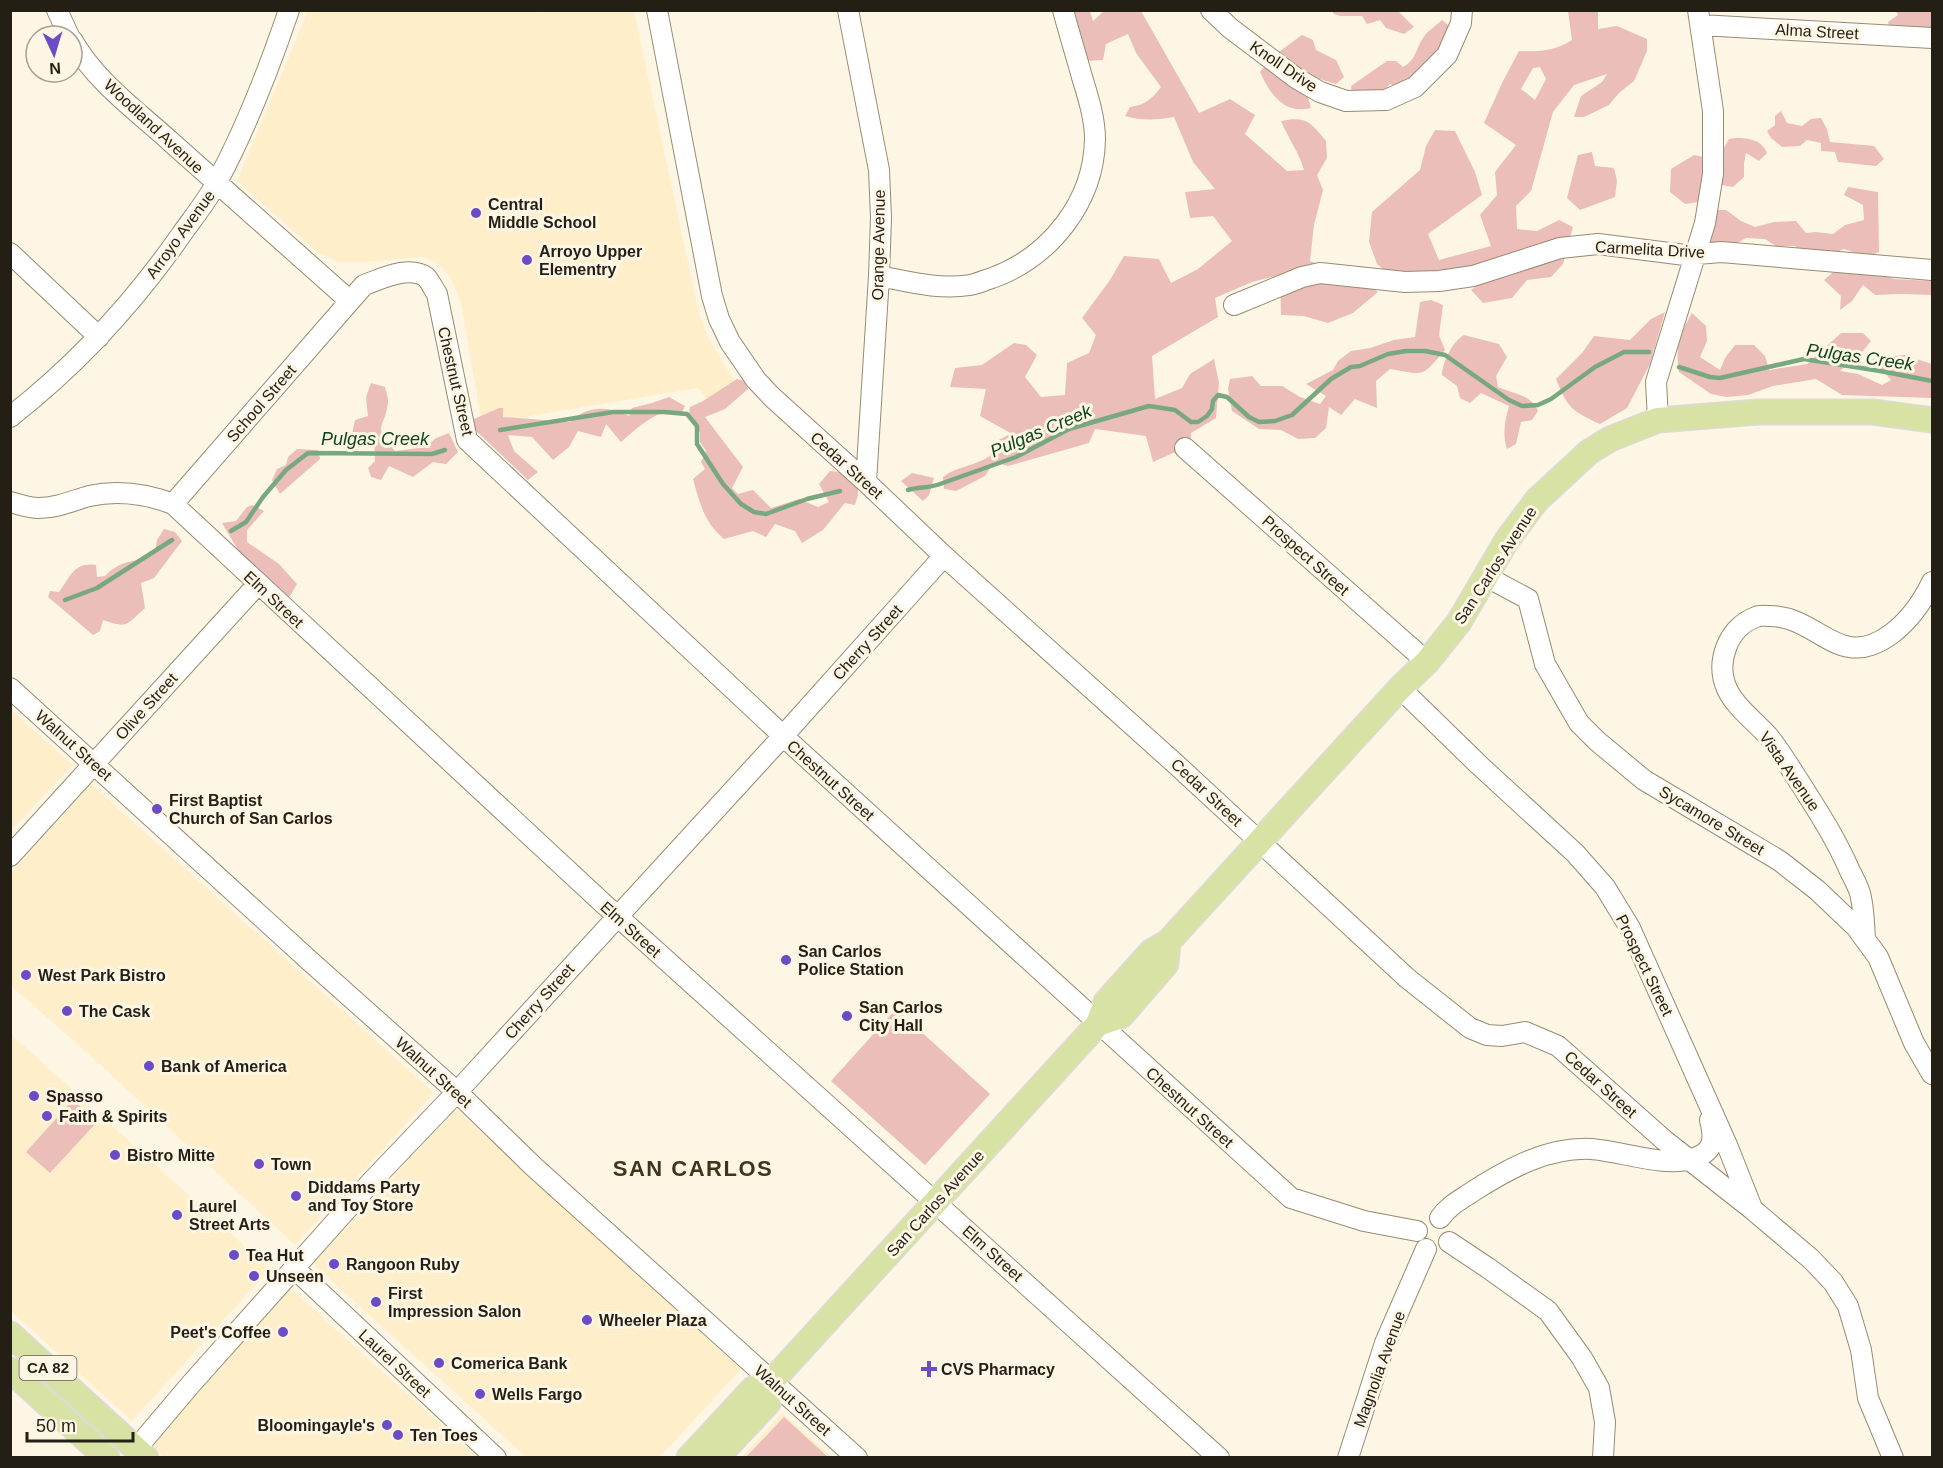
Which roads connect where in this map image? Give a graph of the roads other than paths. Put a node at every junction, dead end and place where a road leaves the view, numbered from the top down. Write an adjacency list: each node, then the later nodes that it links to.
1 (57, 10): 9 (street)
2 (289, 10): 12 (street, Arroyo Avenue)
3 (657, 10): 24 (street, Cedar Street)
4 (848, 10): 16 (street, Orange Avenue)
5 (1063, 10): 16 (street)
6 (1211, 10): 7 (street, Knoll Drive)
7 (1462, 10)
8 (1699, 18): 10 (street, Alma Street); 14 (street)
9 (63, 24)
10 (1932, 38)
11 (84, 58): 12 (street, Woodland Avenue)
12 (216, 184): 17 (street, Woodland Avenue); 19 (street, Arroyo Avenue)
13 (10, 253): 19 (street)
14 (1696, 254): 15 (street, Carmelita Drive); 18 (street, Carmelita Drive); 21 (street)
15 (1932, 270)
16 (879, 276): 24 (street, Orange Avenue)
17 (350, 301): 26 (street, School Street); 34 (street, Chestnut Street)
18 (1233, 305)
19 (99, 337): 20 (street, Arroyo Avenue)
20 (10, 417)
21 (1658, 420): 22 (main road, San Carlos Avenue); 28 (main road, San Carlos Avenue)
22 (1932, 420)
23 (1185, 448): 31 (street, Prospect Street)
24 (866, 482): 27 (street, Cedar Street)
25 (10, 502): 26 (street, Elm Street)
26 (173, 504): 30 (street, Elm Street)
27 (944, 556): 34 (street, Cherry Street); 36 (street, Cedar Street)
28 (1486, 577): 31 (main road, San Carlos Avenue); 39 (street, Sycamore Street)
29 (1932, 582): 39 (street, Vista Avenue)
30 (258, 584): 35 (street, Olive Street); 38 (street, Elm Street)
31 (1426, 662): 33 (main road, San Carlos Avenue)
32 (10, 688): 35 (street, Walnut Street)
33 (1400, 688): 36 (main road, San Carlos Avenue); 43 (street, Prospect Street)
34 (783, 736): 38 (street, Cherry Street); 40 (street, Chestnut Street)
35 (95, 763): 37 (street, Olive Street); 42 (street, Walnut Street)
36 (1260, 842): 40 (main road, San Carlos Avenue); 44 (street, Cedar Street)
37 (10, 856)
38 (617, 916): 42 (street, Cherry Street); 45 (street, Elm Street)
39 (1865, 939): 41 (street, Sycamore Street)
40 (1098, 1024): 45 (main road, San Carlos Avenue); 48 (street, Chestnut Street)
41 (1932, 1074)
42 (457, 1092): 51 (street, Cherry Street); 54 (street, Walnut Street)
43 (1704, 1097): 44 (street); 46 (street, Prospect Street)
44 (1689, 1160): 46 (street, Cedar Street); 47 (street)
45 (936, 1203): 54 (main road, San Carlos Avenue); 61 (street, Elm Street)
46 (1752, 1209): 64 (street, Cedar Street)
47 (1440, 1218): 48 (street); 49 (street)
48 (1418, 1231): 50 (street)
49 (1449, 1242): 50 (street); 63 (street)
50 (1426, 1249): 62 (street, Magnolia Avenue)
51 (294, 1268): 55 (street, Cherry Street); 57 (street, Laurel Street)
52 (10, 1334): 55 (main road, CA 82)
53 (10, 1370): 56 (main road, CA 82)
54 (772, 1381): 58 (main road, San Carlos Avenue); 59 (main road, San Carlos Avenue); 60 (street, Walnut Street)
55 (136, 1455)
56 (107, 1458)
57 (496, 1458)
58 (689, 1458)
59 (716, 1458)
60 (857, 1458)
61 (1219, 1458)
62 (1348, 1458)
63 (1603, 1458)
64 (1893, 1458)

